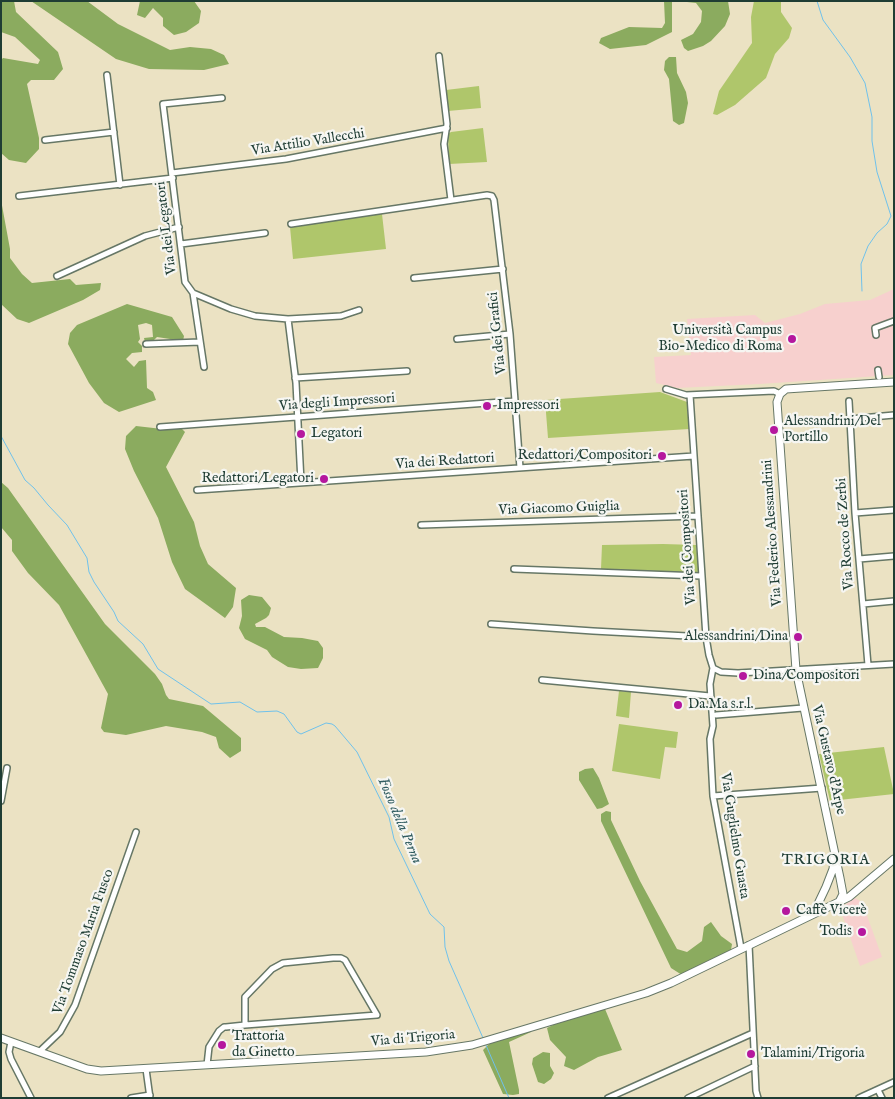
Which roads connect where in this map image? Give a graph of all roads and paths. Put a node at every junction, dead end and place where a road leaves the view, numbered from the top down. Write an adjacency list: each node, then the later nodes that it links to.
1 (439, 56): 4 (street)
2 (107, 76): 5 (street)
3 (222, 98): 7 (street, Via dei Legatori)
4 (447, 128): 7 (street, Via Attilio Vallecchi); 10 (street)
5 (114, 132): 6 (street); 8 (street)
6 (45, 140)
7 (172, 176): 8 (street, Via Attilio Vallecchi); 12 (street, Via dei Legatori)
8 (120, 185): 9 (street, Via Attilio Vallecchi)
9 (19, 196)
10 (451, 200): 11 (street); 15 (street, Via dei Grafici)
11 (291, 224)
12 (179, 227): 14 (street, Via dei Legatori); 16 (street)
13 (264, 233): 14 (street)
14 (181, 244): 18 (street, Via dei Legatori)
15 (502, 269): 17 (street); 22 (street, Via dei Grafici)
16 (57, 276)
17 (414, 278)
18 (193, 293): 20 (street); 25 (street, Via dei Legatori)
19 (359, 310): 20 (street)
20 (288, 319): 31 (street)
21 (894, 321): 23 (street)
22 (510, 334): 24 (street); 37 (street, Via dei Grafici)
23 (876, 335)
24 (457, 339)
25 (200, 342): 26 (street); 27 (street, Via dei Legatori)
26 (146, 344)
27 (204, 367)
28 (407, 370): 31 (street)
29 (878, 370): 30 (street)
30 (879, 377)
31 (295, 378): 39 (street)
32 (894, 382): 34 (street)
33 (666, 389): 35 (street)
34 (780, 394): 35 (street); 61 (street, Via Federico Alessandrini)
35 (690, 396): 42 (street, Via dei Compositori)
36 (849, 401): 40 (street, Via Rocco de Zerbi)
37 (516, 402): 39 (street, Via degli Impressori); 43 (street, Via dei Grafici)
38 (894, 415): 40 (street)
39 (298, 417): 41 (street, Via degli Impressori); 44 (street)
40 (850, 419): 47 (street, Via Rocco de Zerbi)
41 (160, 426)
42 (694, 456): 43 (street, Via dei Redattori); 48 (street, Via dei Compositori)
43 (520, 468): 44 (street, Via dei Redattori)
44 (301, 482): 45 (street, Via dei Redattori)
45 (197, 490)
46 (894, 510): 47 (street)
47 (856, 513): 51 (street, Via Rocco de Zerbi)
48 (697, 516): 49 (street, Via Giacomo Guiglia); 53 (street, Via dei Compositori)
49 (421, 525)
50 (894, 556): 51 (street)
51 (860, 559): 55 (street, Via Rocco de Zerbi)
52 (514, 569): 53 (street)
53 (701, 576): 57 (street, Via dei Compositori)
54 (894, 601): 55 (street)
55 (863, 604): 59 (street, Via Rocco de Zerbi)
56 (491, 624): 57 (street)
57 (706, 637): 60 (street, Via dei Compositori)
58 (894, 664): 59 (street)
59 (868, 665): 61 (street)
60 (713, 668): 61 (street); 63 (street, Via dei Compositori)
61 (796, 670): 64 (street, Via Gustavo d'Arpe)
62 (542, 680): 63 (street)
63 (710, 696): 68 (street, Via Guglielmo Guasta)
64 (803, 708): 65 (street); 67 (street, Via Gustavo d'Arpe)
65 (716, 715)
66 (7, 768): 69 (street)
67 (822, 788): 68 (street); 71 (street, Via Gustavo d'Arpe)
68 (713, 796): 79 (street, Via Guglielmo Guasta)
69 (1, 801)
70 (136, 832): 84 (street, Via Tommaso Maria Fusco)
71 (835, 854): 73 (street, Via Gustavo d'Arpe); 74 (street, Via Gustavo d'Arpe)
72 (894, 859): 75 (street, Via di Trigoria)
73 (841, 889): 74 (street); 75 (street); 76 (street)
74 (825, 890): 76 (street); 77 (street)
75 (858, 891): 76 (street, Via di Trigoria)
76 (837, 903): 77 (street, Via di Trigoria)
77 (808, 917): 78 (street, Via di Trigoria)
78 (749, 945): 79 (street, Via di Trigoria); 81 (street)
79 (741, 948): 85 (street, Via di Trigoria)
80 (245, 1025): 80 (street); 85 (street)
81 (753, 1033): 86 (street); 94 (street)
82 (1, 1038): 83 (street, Via di Trigoria)
83 (11, 1042): 84 (street, Via di Trigoria); 92 (street)
84 (40, 1051): 87 (street, Via di Trigoria)
85 (207, 1065): 87 (street, Via di Trigoria)
86 (755, 1066): 91 (street); 95 (street)
87 (146, 1069): 90 (street)
88 (894, 1082): 89 (street)
89 (878, 1090): 96 (street); 97 (street)
90 (150, 1096): 93 (street)
91 (755, 1097)
92 (31, 1098)
93 (131, 1098)
94 (608, 1098)
95 (688, 1098)
96 (859, 1098)
97 (882, 1098)

